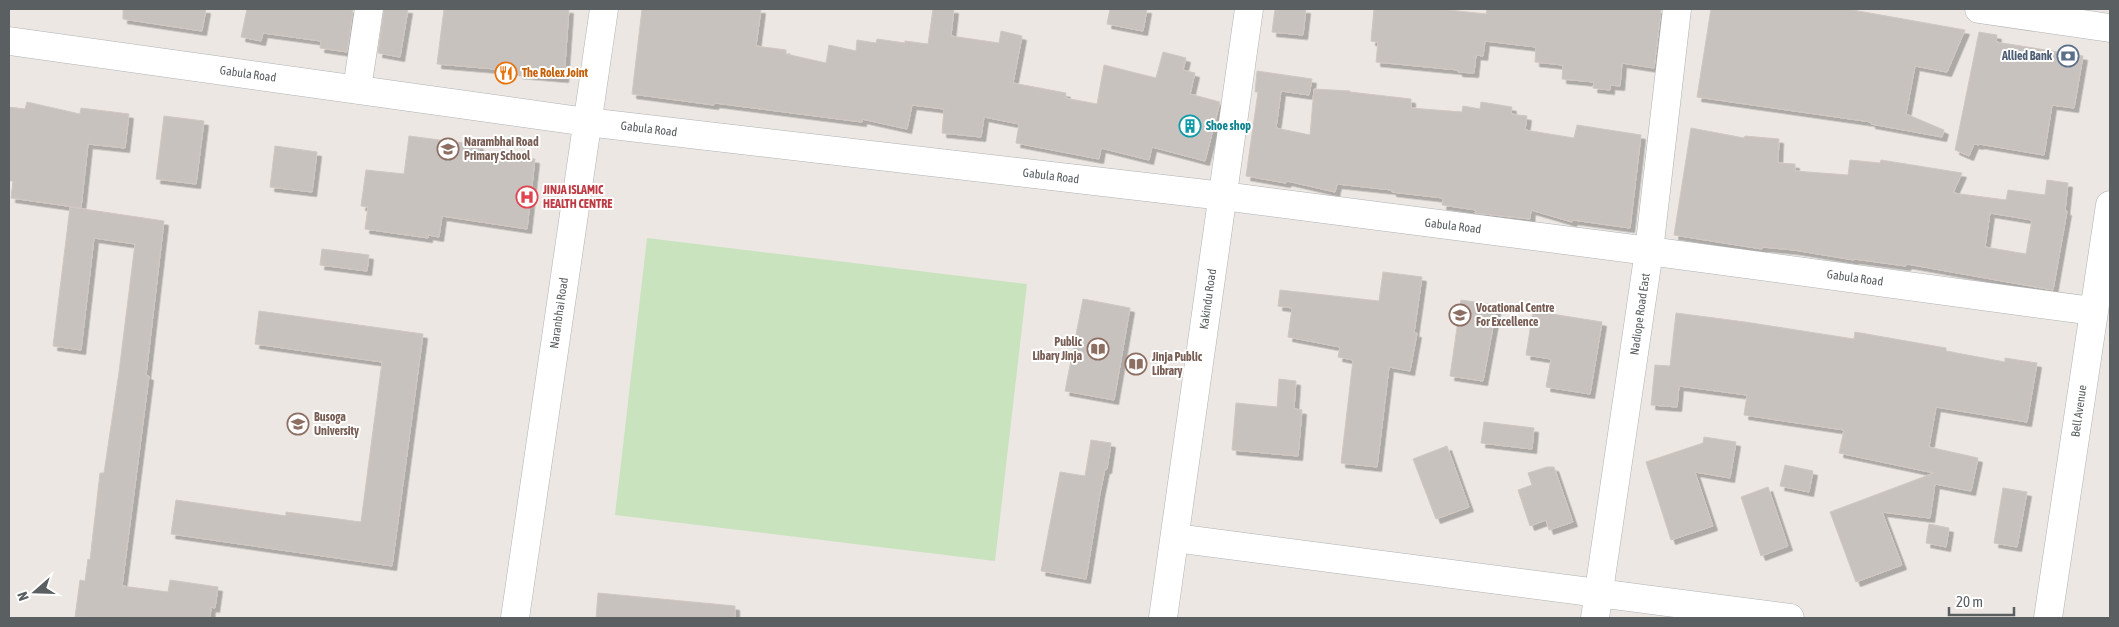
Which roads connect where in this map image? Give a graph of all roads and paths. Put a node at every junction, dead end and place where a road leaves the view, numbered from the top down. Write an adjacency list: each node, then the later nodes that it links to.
1 (370, 9): 8 (street)
2 (604, 9): 9 (street, Naranbhai Road)
3 (1249, 9): 10 (street, Kakindu Road)
4 (1678, 9): 12 (street, Nadiope Road East)
5 (1978, 9): 6 (street)
6 (2110, 28)
7 (9, 41): 8 (street, Gabula Road)
8 (357, 89): 9 (street, Gabula Road)
9 (587, 122): 10 (street, Gabula Road); 16 (street, Naranbhai Road)
10 (1223, 196): 12 (street, Gabula Road); 14 (street, Kakindu Road)
11 (2110, 205): 13 (street, Bell Avenue)
12 (1649, 251): 13 (street, Gabula Road); 15 (street, Nadiope Road East)
13 (2094, 311): 19 (street, Bell Avenue)
14 (1175, 538): 15 (street); 17 (street, Kakindu Road)
15 (1597, 606): 18 (street)
16 (515, 618)
17 (1163, 618)
18 (1790, 618)
19 (2048, 618)

